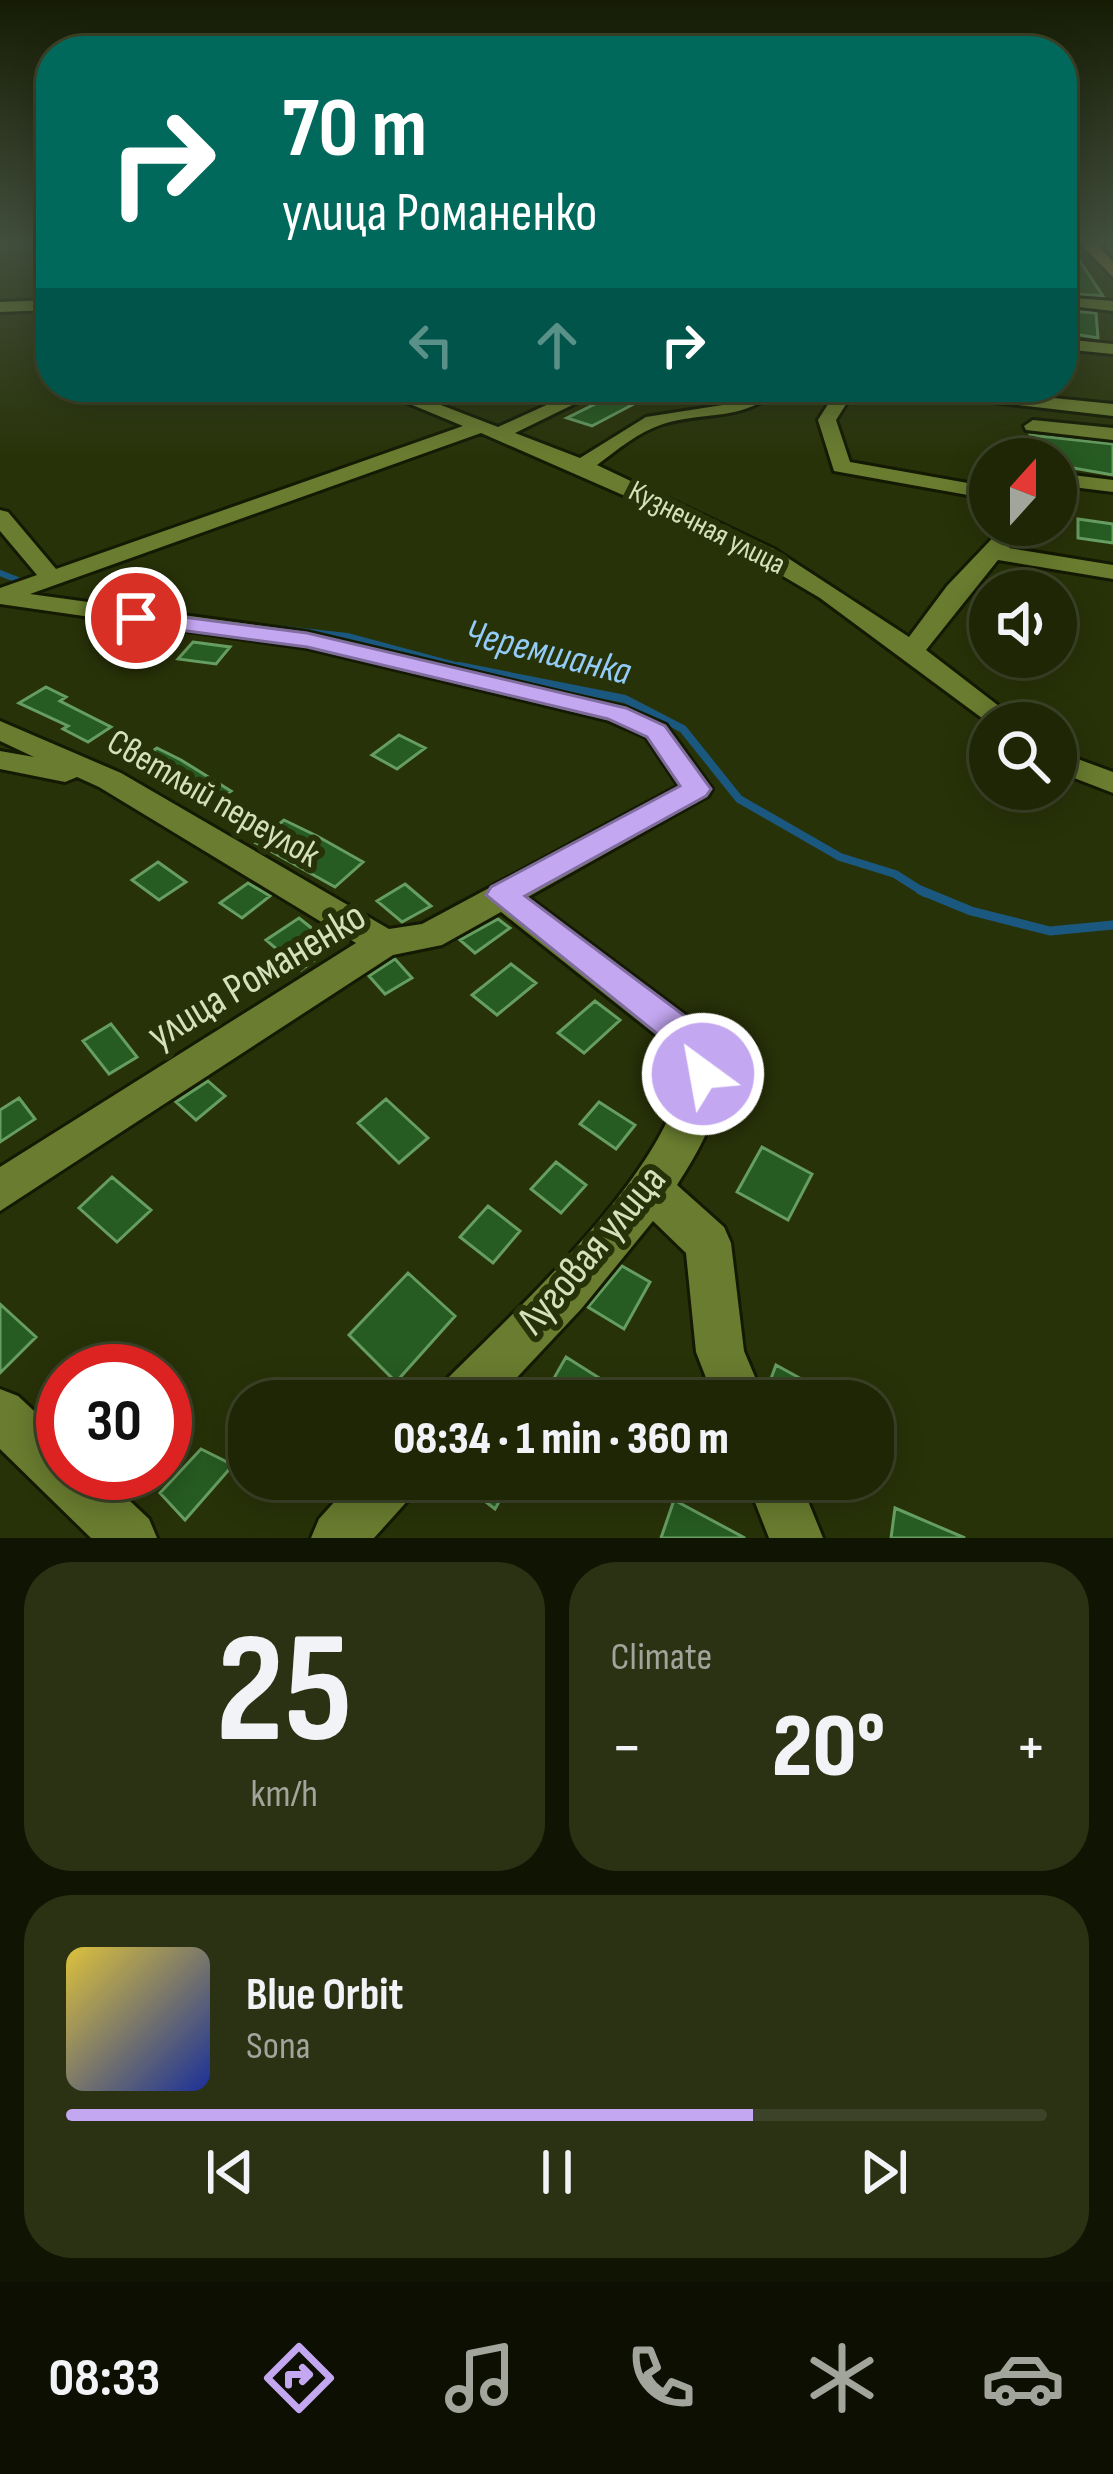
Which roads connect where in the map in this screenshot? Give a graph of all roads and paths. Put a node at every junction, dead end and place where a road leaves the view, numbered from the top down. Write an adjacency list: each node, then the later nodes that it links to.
1 (1077, 345): 2 (street)
2 (1113, 349)
3 (417, 402): 10 (street, Кузнечная улица)
4 (561, 402): 10 (street)
5 (754, 402): 12 (street)
6 (838, 402): 15 (street)
7 (1038, 402): 8 (street)
8 (1113, 410)
9 (1033, 426): 11 (street)
10 (489, 430): 12 (street, Кузнечная улица); 20 (street)
11 (1113, 434)
12 (581, 467): 22 (street, Кузнечная улица)
13 (1077, 482): 14 (street)
14 (1113, 486)
15 (969, 489)
16 (0, 517): 20 (street)
17 (999, 546): 18 (street)
18 (994, 552): 19 (street); 22 (street)
19 (1113, 572)
20 (53, 580): 21 (street)
21 (0, 597): 29 (street, улица Романенко)
22 (910, 654): 23 (street, Кузнечная улица)
23 (977, 702)
24 (0, 730): 28 (street, Светлый переулок)
25 (0, 760): 28 (street)
26 (1077, 767): 27 (street)
27 (1112, 779)
28 (110, 781): 30 (street, Светлый переулок)
29 (502, 895): 30 (street, улица Романенко); 31 (street, Луговая улица)
30 (384, 943): 32 (street, улица Романенко)
31 (651, 1190): 33 (street, Луговая улица); 34 (street)
32 (0, 1191)
33 (480, 1380)
34 (731, 1380)
35 (0, 1414): 38 (street)
36 (372, 1500): 39 (street)
37 (781, 1500): 40 (street)
38 (130, 1538)
39 (338, 1538)
40 (796, 1538)

